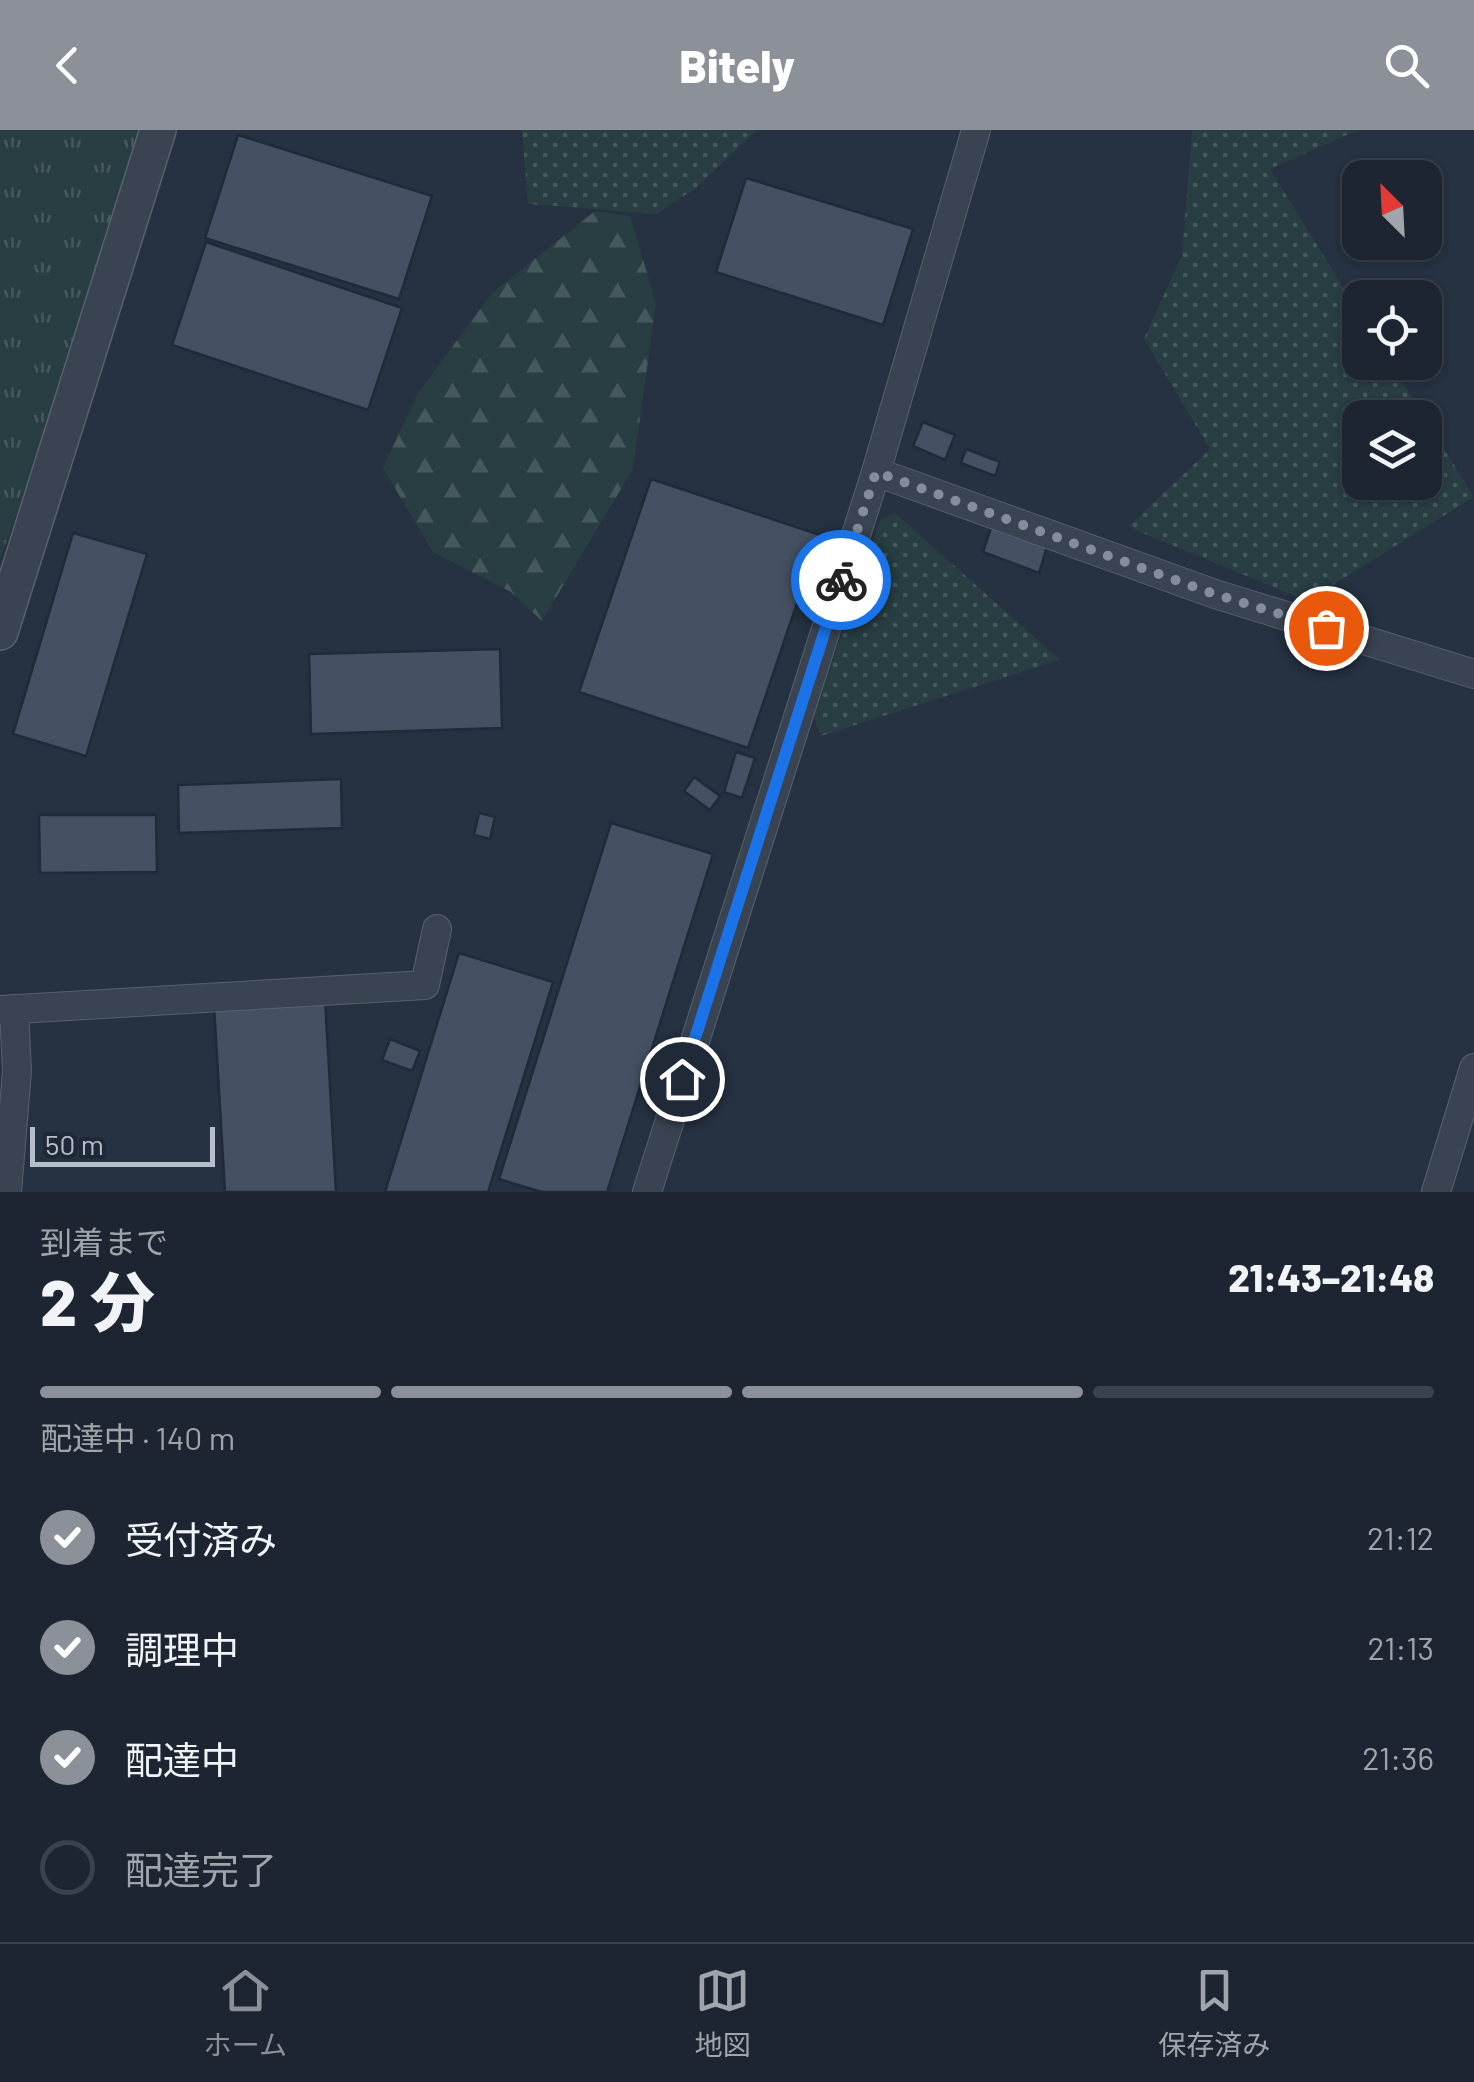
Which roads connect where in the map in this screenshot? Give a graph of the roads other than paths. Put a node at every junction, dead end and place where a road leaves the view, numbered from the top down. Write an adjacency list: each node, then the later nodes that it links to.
1 (158, 130): 4 (street)
2 (976, 130): 3 (street)
3 (876, 472): 5 (street); 10 (street)
4 (0, 632)
5 (1474, 674)
6 (437, 929): 7 (street)
7 (7, 1010): 9 (street)
8 (1474, 1068): 11 (street)
9 (7, 1192)
10 (647, 1192)
11 (1436, 1192)

